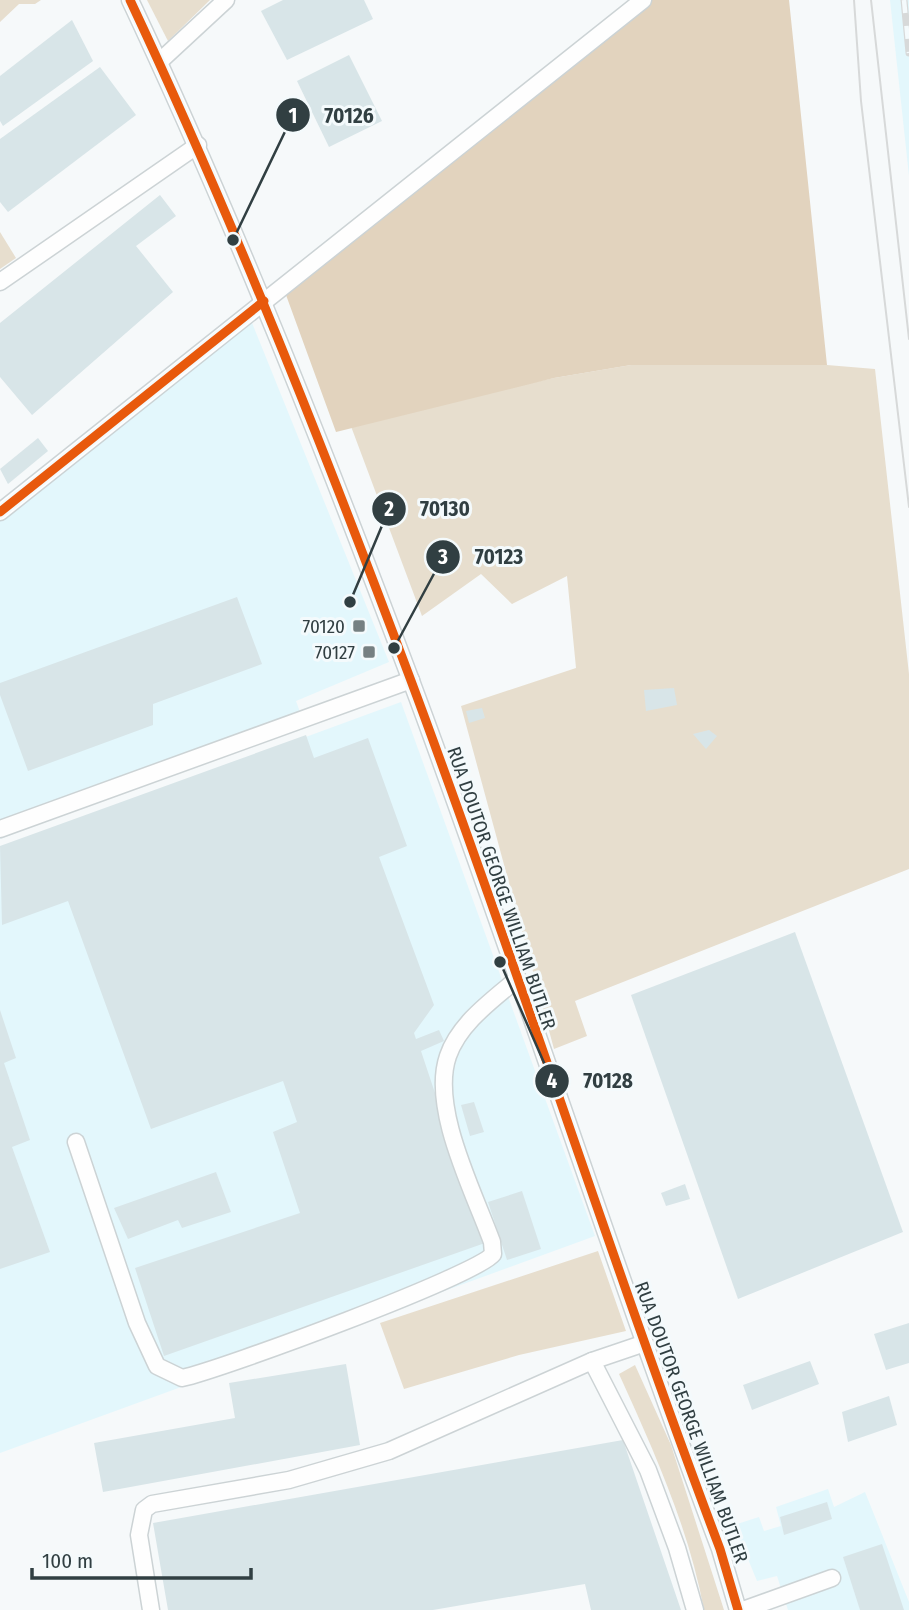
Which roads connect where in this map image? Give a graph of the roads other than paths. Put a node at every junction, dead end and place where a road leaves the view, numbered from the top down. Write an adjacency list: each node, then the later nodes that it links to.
1 (130, 0): 4 (street, RUA DOUTOR GEORGE WILLIAM BUTLER)
2 (226, 0): 4 (street)
3 (643, 0): 7 (street)
4 (159, 62): 5 (street, RUA DOUTOR GEORGE WILLIAM BUTLER)
5 (198, 145): 6 (street); 7 (street, RUA DOUTOR GEORGE WILLIAM BUTLER)
6 (0, 282)
7 (264, 301): 8 (street); 9 (street, RUA DOUTOR GEORGE WILLIAM BUTLER)
8 (0, 512)
9 (411, 680): 10 (street); 11 (street, RUA DOUTOR GEORGE WILLIAM BUTLER)
10 (0, 828)
11 (516, 980): 12 (street); 13 (street, RUA DOUTOR GEORGE WILLIAM BUTLER)
12 (76, 1142)
13 (645, 1343): 14 (street); 18 (street, RUA DOUTOR GEORGE WILLIAM BUTLER)
14 (592, 1361): 16 (street); 17 (street)
15 (832, 1578): 18 (street)
16 (151, 1610)
17 (695, 1610)
18 (740, 1610)

